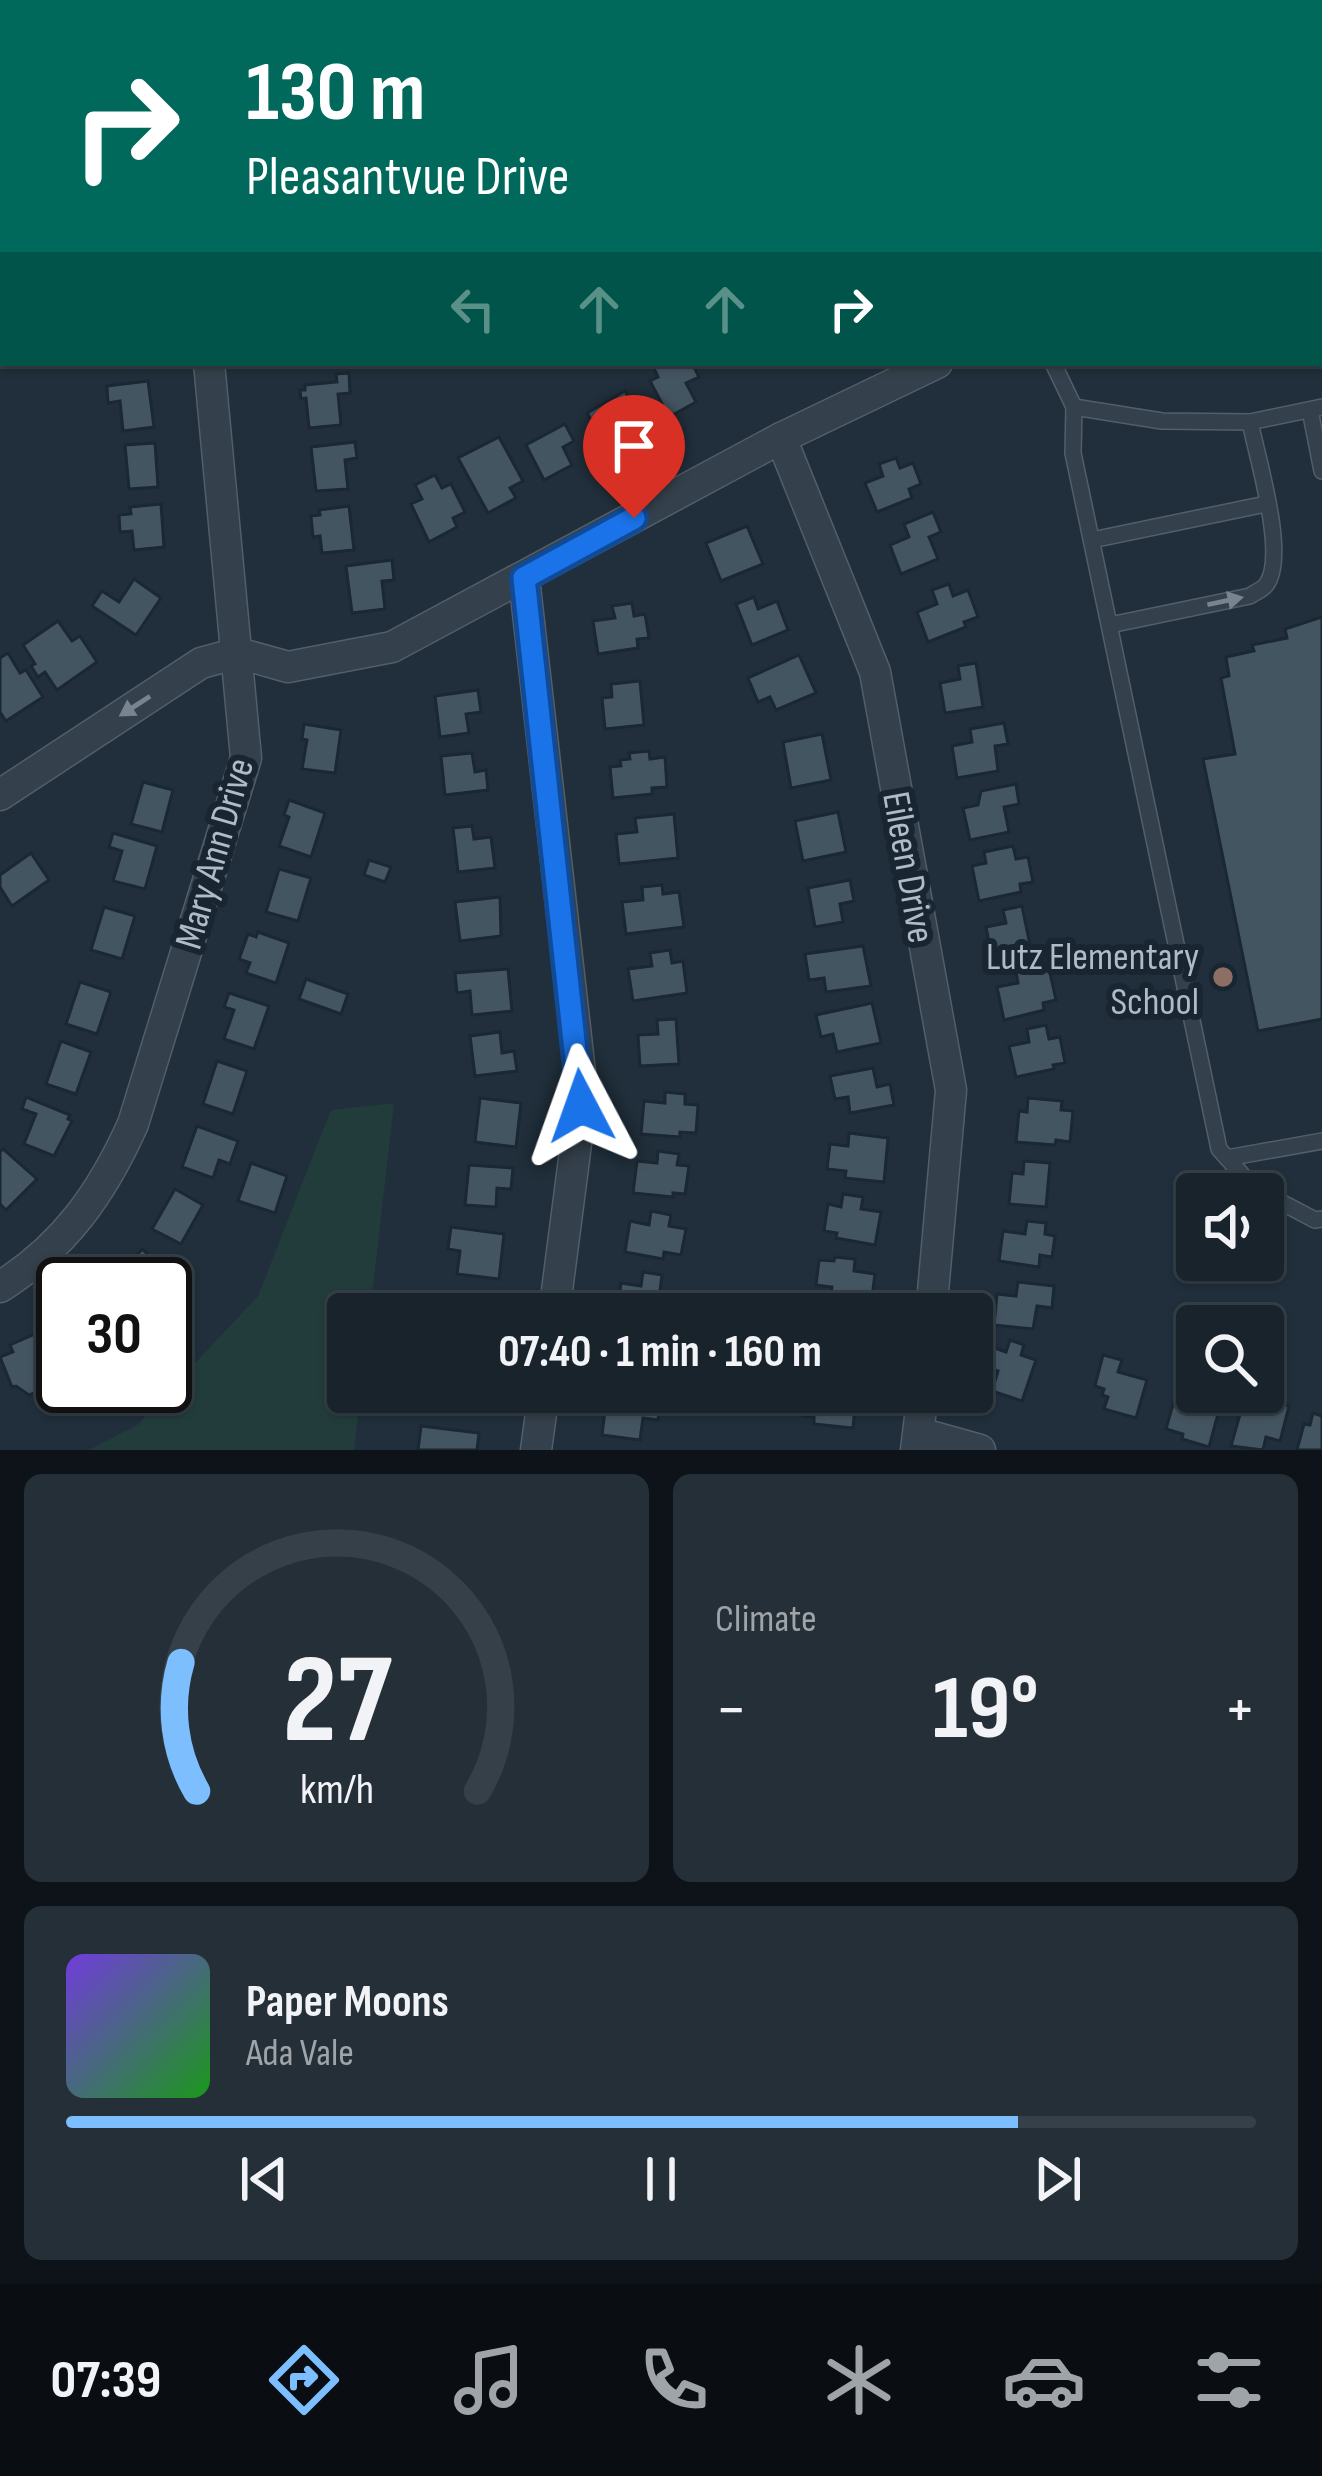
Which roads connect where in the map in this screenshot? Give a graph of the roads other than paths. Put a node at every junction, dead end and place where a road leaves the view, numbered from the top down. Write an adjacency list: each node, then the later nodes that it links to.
1 (209, 366): 13 (street, Mary Ann Drive)
2 (931, 366): 7 (street)
3 (1054, 366): 4 (lane)
4 (1074, 406): 6 (lane); 10 (lane)
5 (1316, 409): 6 (lane); 8 (lane)
6 (1250, 422): 9 (lane)
7 (781, 438): 11 (street); 20 (street, Eileen Drive)
8 (1322, 472)
9 (1267, 505): 10 (lane); 12 (lane, one-way to 9)
10 (1092, 540): 12 (lane)
11 (524, 578): 13 (street); 19 (street)
12 (1110, 626): 16 (lane)
13 (238, 653): 14 (street, one-way to 14); 18 (street, Mary Ann Drive)
14 (0, 795)
15 (1322, 1142): 16 (lane)
16 (1227, 1158): 17 (lane)
17 (1322, 1219)
18 (0, 1287)
19 (557, 1293)
20 (933, 1293)
21 (541, 1413): 23 (street)
22 (917, 1442): 24 (street)
23 (536, 1450)
24 (980, 1450)

